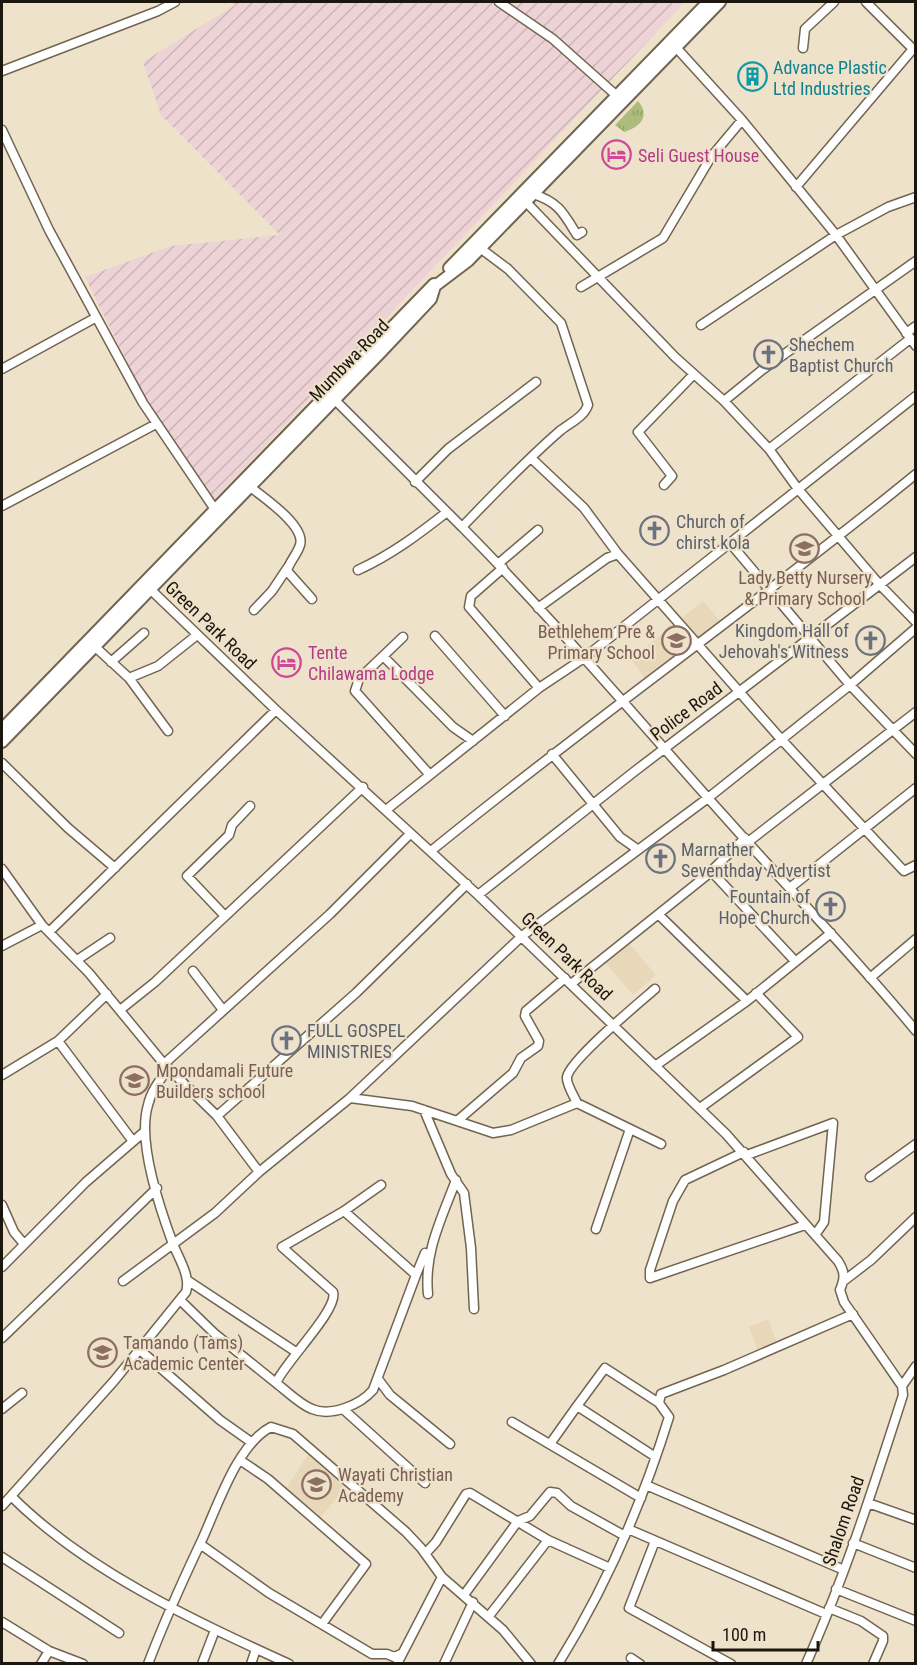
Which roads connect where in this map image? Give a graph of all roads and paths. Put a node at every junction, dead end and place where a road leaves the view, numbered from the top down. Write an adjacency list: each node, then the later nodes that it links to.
1 (175, 2): 9 (street)
2 (499, 2): 10 (street)
3 (708, 2): 7 (main road, Mumbwa Road)
4 (720, 2): 7 (main road, Mumbwa Road)
5 (834, 2): 8 (street)
6 (866, 2): 13 (street)
7 (673, 44): 10 (main road, Mumbwa Road); 11 (street); 15 (main road, Mumbwa Road)
8 (803, 48)
9 (2, 71)
10 (617, 96): 35 (main road, Mumbwa Road)
11 (742, 120): 13 (street); 20 (street)
12 (2, 130): 23 (street)
13 (796, 187): 17 (street)
14 (915, 197): 17 (street)
15 (530, 198): 16 (street); 18 (main road, Mumbwa Road); 20 (street)
16 (582, 232)
17 (836, 235): 22 (street); 24 (street)
18 (480, 248): 31 (main road, Mumbwa Road); 36 (street)
19 (915, 261): 22 (street)
20 (597, 275): 21 (street); 28 (street)
21 (580, 287)
22 (875, 291): 26 (street); 32 (street)
23 (95, 318): 27 (street); 33 (street)
24 (701, 325)
25 (915, 326): 26 (street)
26 (911, 340): 34 (street)
27 (2, 369)
28 (694, 374): 32 (street); 39 (street)
29 (536, 382): 38 (street)
30 (915, 396): 41 (street)
31 (334, 399): 35 (main road, Mumbwa Road); 38 (street)
32 (724, 402): 34 (street)
33 (156, 424): 42 (street); 44 (street)
34 (769, 448): 41 (street)
35 (272, 457): 40 (main road, Mumbwa Road); 44 (main road, Mumbwa Road)
36 (531, 458): 45 (street); 49 (street)
37 (915, 474): 47 (street)
38 (415, 482): 43 (street)
39 (664, 485)
40 (249, 486): 44 (main road, Mumbwa Road); 52 (street)
41 (798, 489): 47 (street); 48 (street)
42 (2, 506)
43 (447, 512): 45 (street); 53 (street)
44 (217, 514): 55 (main road, Mumbwa Road); 69 (main road, Mumbwa Road)
45 (462, 527): 51 (street)
46 (538, 530): 51 (street)
47 (839, 537): 54 (street); 56 (street)
48 (730, 543): 56 (street); 58 (street)
49 (618, 554): 58 (street); 59 (street)
50 (915, 557): 54 (street, Police Road)
51 (501, 566): 59 (street); 75 (street)
52 (288, 567): 57 (street); 60 (street)
53 (358, 570)
54 (880, 585): 61 (street); 67 (street, Police Road)
55 (150, 589): 64 (street, Green Park Road); 69 (main road, Mumbwa Road)
56 (769, 589): 67 (street); 68 (street)
57 (312, 599)
58 (659, 599): 68 (street); 71 (street)
59 (538, 608): 71 (street)
60 (254, 610)
61 (915, 622)
62 (915, 628): 74 (street)
63 (144, 633): 72 (street)
64 (197, 635): 73 (street); 78 (street, Green Park Road)
65 (435, 636): 80 (street)
66 (403, 637): 70 (street)
67 (810, 638): 74 (street); 76 (street, Police Road)
68 (699, 643): 76 (street); 77 (street)
69 (92, 644): 72 (street); 81 (main road, Mumbwa Road); 86 (main road, Mumbwa Road)
70 (383, 656): 85 (street); 91 (street)
71 (584, 658): 75 (street); 77 (street)
72 (111, 662): 73 (street)
73 (129, 678): 82 (street)
74 (850, 685): 83 (street); 84 (street)
75 (539, 688): 80 (street)
76 (741, 691): 84 (street); 87 (street, Police Road)
77 (622, 700): 87 (street); 88 (street)
78 (276, 710): 93 (street, Green Park Road); 105 (street)
79 (915, 712): 83 (street)
80 (505, 716): 85 (street)
81 (2, 729)
82 (168, 731)
83 (894, 731): 89 (street); 92 (street)
84 (780, 738): 92 (street); 95 (street)
85 (473, 741): 91 (street)
86 (2, 742)
87 (664, 749): 95 (street); 96 (street, Police Road)
88 (552, 754): 96 (street); 103 (street)
89 (915, 754)
90 (3, 766): 105 (street)
91 (430, 775): 98 (street)
92 (824, 783): 99 (street); 101 (street)
93 (363, 787): 98 (street, Green Park Road); 111 (street)
94 (915, 788): 99 (street)
95 (708, 798): 101 (street); 102 (street)
96 (592, 805): 102 (street); 110 (street, Police Road)
97 (250, 806): 111 (street)
98 (386, 810): 100 (street, Green Park Road)
99 (864, 828): 104 (street); 109 (street)
100 (410, 834): 103 (street, Green Park Road); 130 (street)
101 (747, 840): 107 (street); 109 (street)
102 (637, 849): 116 (street)
103 (430, 852): 108 (street, Green Park Road)
104 (915, 865)
105 (115, 868): 114 (street)
106 (2, 869): 113 (street)
107 (711, 872): 112 (street); 121 (street)
108 (466, 884): 110 (street, Green Park Road); 141 (street)
109 (791, 887): 115 (street)
110 (478, 895): 116 (street, Green Park Road)
111 (224, 915): 129 (street)
112 (659, 915): 124 (street); 128 (street)
113 (42, 925): 114 (street); 119 (street)
114 (49, 932): 120 (street)
115 (831, 933): 121 (street); 123 (street)
116 (522, 936): 124 (street, Green Park Road); 137 (street)
117 (110, 938): 120 (street)
118 (915, 939): 123 (street)
119 (2, 946)
120 (77, 960): 127 (street)
121 (795, 961): 126 (street)
122 (193, 971): 130 (street)
123 (870, 978): 132 (street)
124 (568, 981): 131 (street, Green Park Road); 142 (street)
125 (655, 989): 131 (street)
126 (756, 993): 128 (street); 139 (street)
127 (107, 994): 129 (street); 133 (street)
128 (747, 1001): 134 (street)
129 (120, 1010): 135 (street)
130 (223, 1010): 135 (street)
131 (614, 1024): 134 (street, Green Park Road); 138 (street)
132 (914, 1026)
133 (58, 1041): 136 (street); 145 (street)
134 (655, 1066): 139 (street, Green Park Road)
135 (166, 1067): 141 (street); 144 (street)
136 (2, 1076)
137 (350, 1098): 140 (street); 149 (street)
138 (577, 1103): 142 (street); 143 (street)
139 (700, 1108): 148 (street, Green Park Road)
140 (424, 1110): 142 (street); 151 (street)
141 (217, 1116): 149 (street)
142 (457, 1120)
143 (630, 1129): 146 (street); 159 (street)
144 (144, 1132): 145 (street); 153 (street)
145 (132, 1140): 162 (street)
146 (661, 1144)
147 (915, 1144): 150 (street)
148 (746, 1153): 158 (street, Green Park Road); 158 (street); 160 (street)
149 (259, 1172): 161 (street)
150 (870, 1177)
151 (456, 1180): 168 (street); 170 (street)
152 (381, 1185): 155 (street)
153 (157, 1188): 161 (street); 172 (street)
154 (2, 1205): 162 (street)
155 (344, 1211): 164 (street); 174 (street)
156 (915, 1217): 166 (street)
157 (437, 1220): 164 (street)
158 (806, 1225): 160 (street, Green Park Road)
159 (596, 1229)
160 (815, 1235): 166 (street, Green Park Road)
161 (173, 1243): 165 (street); 167 (street)
162 (24, 1244): 163 (street)
163 (2, 1267)
164 (416, 1275): 176 (street)
165 (187, 1280): 169 (street); 174 (street)
166 (845, 1280): 171 (street, Green Park Road)
167 (123, 1281)
168 (428, 1294)
169 (181, 1302): 173 (street); 177 (street)
170 (474, 1309)
171 (853, 1314): 178 (street, Green Park Road); 180 (street)
172 (2, 1338)
173 (140, 1350): 185 (street); 192 (street)
174 (296, 1352): 177 (street)
175 (915, 1366): 178 (street)
176 (378, 1379): 183 (street); 186 (street)
177 (276, 1383): 183 (street)
178 (902, 1386): 194 (street, Shalom Road)
179 (22, 1393): 182 (street)
180 (659, 1402): 181 (street); 188 (street)
181 (577, 1406): 187 (street); 188 (street)
182 (2, 1409)
183 (343, 1409): 190 (street)
184 (512, 1422): 187 (street)
185 (251, 1442): 189 (street); 203 (street)
186 (450, 1444)
187 (550, 1444): 193 (street)
188 (654, 1456): 191 (street)
189 (240, 1460): 202 (street); 217 (street)
190 (425, 1483)
191 (646, 1485): 193 (street); 207 (street)
192 (11, 1497): 195 (street); 212 (street)
193 (641, 1498): 198 (street)
194 (868, 1503): 196 (street); 201 (street, Shalom Road)
195 (2, 1506)
196 (915, 1520)
197 (518, 1521): 198 (street); 199 (street); 203 (street); 210 (street)
198 (627, 1533): 200 (street); 205 (street)
199 (548, 1540): 205 (street); 214 (street)
200 (654, 1541): 213 (street); 235 (street)
201 (853, 1543): 206 (street); 207 (street, Shalom Road)
202 (200, 1544): 212 (street); 217 (street)
203 (426, 1553): 208 (street)
204 (2, 1557): 219 (street)
205 (610, 1568): 233 (street)
206 (915, 1568)
207 (844, 1570): 209 (street, Shalom Road)
208 (442, 1577): 210 (street); 222 (street)
209 (836, 1589): 213 (street, Shalom Road); 215 (street)
210 (464, 1594): 211 (street)
211 (473, 1602): 214 (street); 231 (street)
212 (170, 1607): 218 (street); 226 (street)
213 (827, 1611): 236 (street, Shalom Road); 237 (street)
214 (489, 1617): 232 (street)
215 (915, 1621)
216 (2, 1624): 221 (street)
217 (322, 1624): 222 (street)
218 (215, 1630): 220 (street); 227 (street)
219 (118, 1633)
220 (256, 1649): 228 (street); 229 (street)
221 (49, 1651): 224 (street); 225 (street)
222 (401, 1654): 230 (street)
223 (631, 1658): 234 (street)
224 (41, 1664)
225 (83, 1664)
226 (148, 1664)
227 (202, 1664)
228 (251, 1664)
229 (288, 1664)
230 (397, 1664)
231 (444, 1664)
232 (531, 1664)
233 (558, 1664)
234 (640, 1664)
235 (731, 1664)
236 (806, 1664)
237 (873, 1664)

